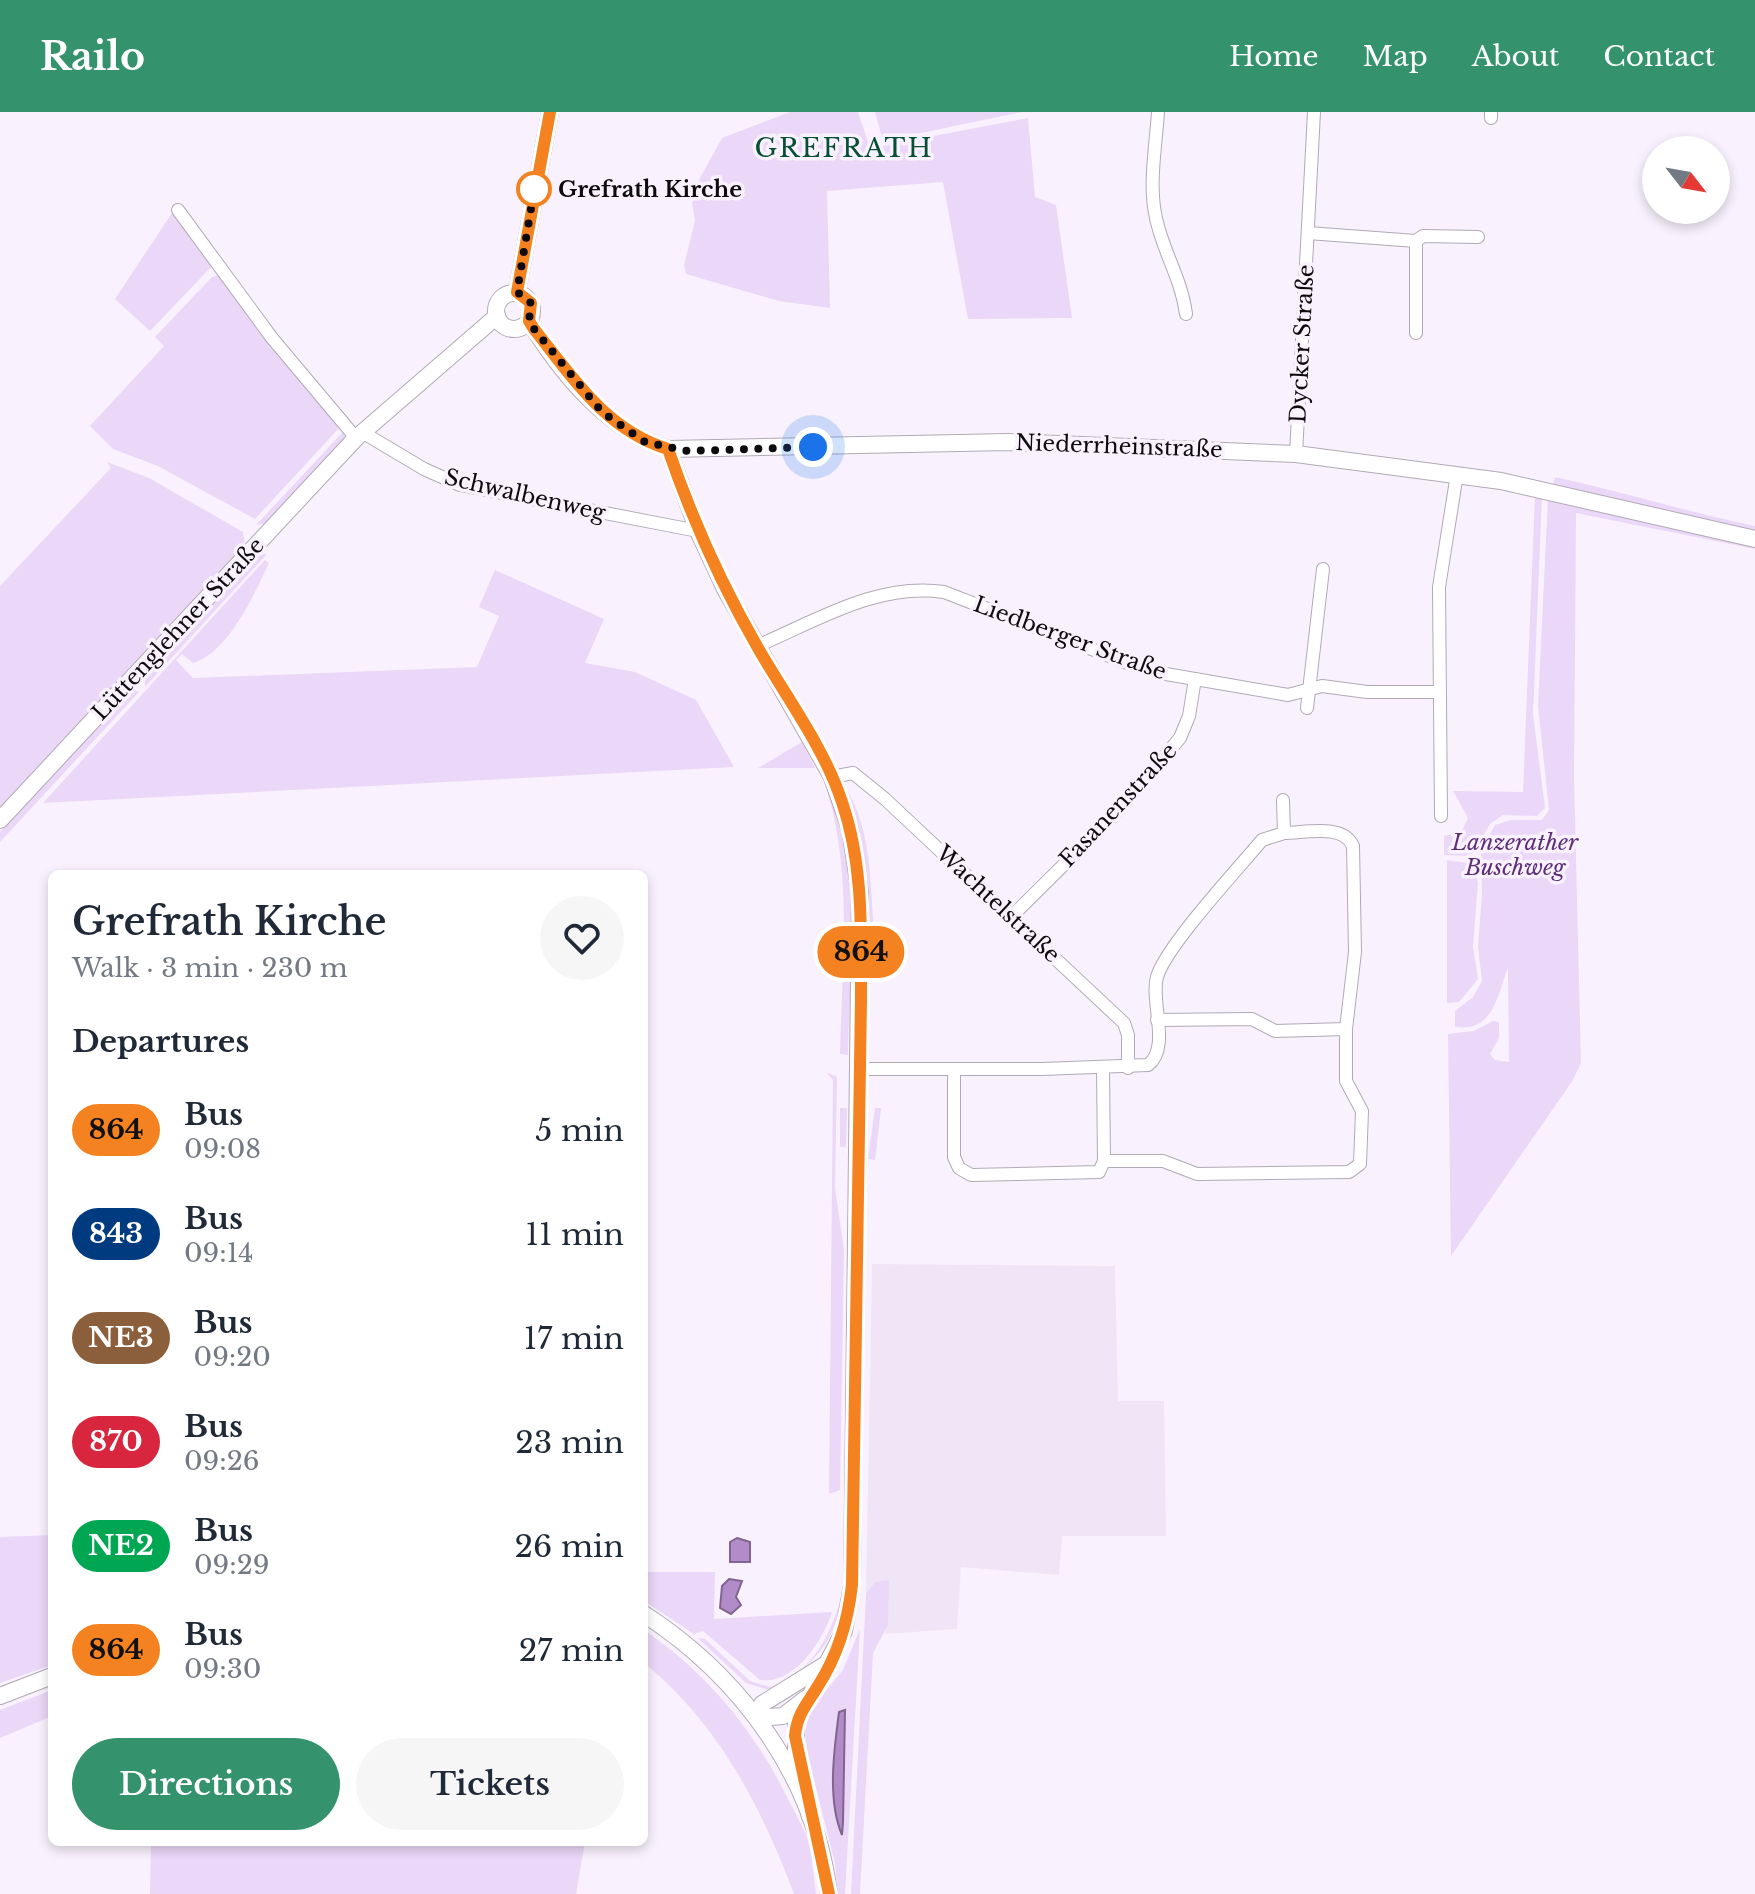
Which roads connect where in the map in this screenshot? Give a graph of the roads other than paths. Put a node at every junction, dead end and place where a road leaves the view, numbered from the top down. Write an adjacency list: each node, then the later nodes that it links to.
1 (550, 112): 8 (main road)
2 (1158, 112): 9 (street)
3 (1314, 112): 5 (street, Dycker Straße)
4 (178, 210): 13 (street)
5 (1308, 233): 7 (street, Dycker Straße); 15 (street, Dycker Straße)
6 (1478, 237): 7 (street, Dycker Straße)
7 (1416, 241): 12 (street)
8 (517, 292): 10 (main road); 11 (main road)
9 (1186, 314)
10 (497, 316): 11 (main road); 13 (main road, Lüttenglehner Straße)
11 (529, 321): 14 (main road, Niederrheinstraße)
12 (1416, 333)
13 (359, 435): 17 (street, Schwalbenweg); 28 (main road, Lüttenglehner Straße)
14 (668, 449): 15 (main road, Niederrheinstraße); 17 (main road)
15 (1296, 454): 16 (main road, Niederrheinstraße)
16 (1457, 474): 18 (main road, Niederrheinstraße); 23 (street)
17 (698, 531): 20 (main road)
18 (1755, 539)
19 (1323, 569): 22 (street)
20 (757, 646): 21 (street, Liedberger Straße); 25 (main road)
21 (1195, 679): 22 (street, Liedberger Straße); 30 (street, Fasanenstraße)
22 (1309, 687): 23 (street, Liedberger Straße); 24 (street)
23 (1440, 692): 27 (street)
24 (1307, 708)
25 (832, 777): 30 (street, Wachtelstraße); 35 (main road)
26 (1283, 800): 29 (street)
27 (1441, 816)
28 (0, 820)
29 (1284, 833): 31 (street); 32 (street)
30 (1012, 916): 34 (street, Wachtelstraße)
31 (1157, 1020): 32 (street); 34 (street)
32 (1346, 1029): 37 (street)
33 (1103, 1068): 34 (street); 36 (street); 37 (street)
34 (1128, 1068)
35 (860, 1069): 36 (street); 39 (main road)
36 (954, 1070): 37 (street)
37 (1104, 1161)
38 (648, 1617): 43 (main road)
39 (829, 1662): 42 (main road); 43 (main road)
40 (48, 1678): 41 (main road)
41 (0, 1696)
42 (810, 1696): 43 (main road); 44 (main road)
43 (757, 1718): 44 (main road)
44 (810, 1817): 45 (main road)
45 (829, 1894)

